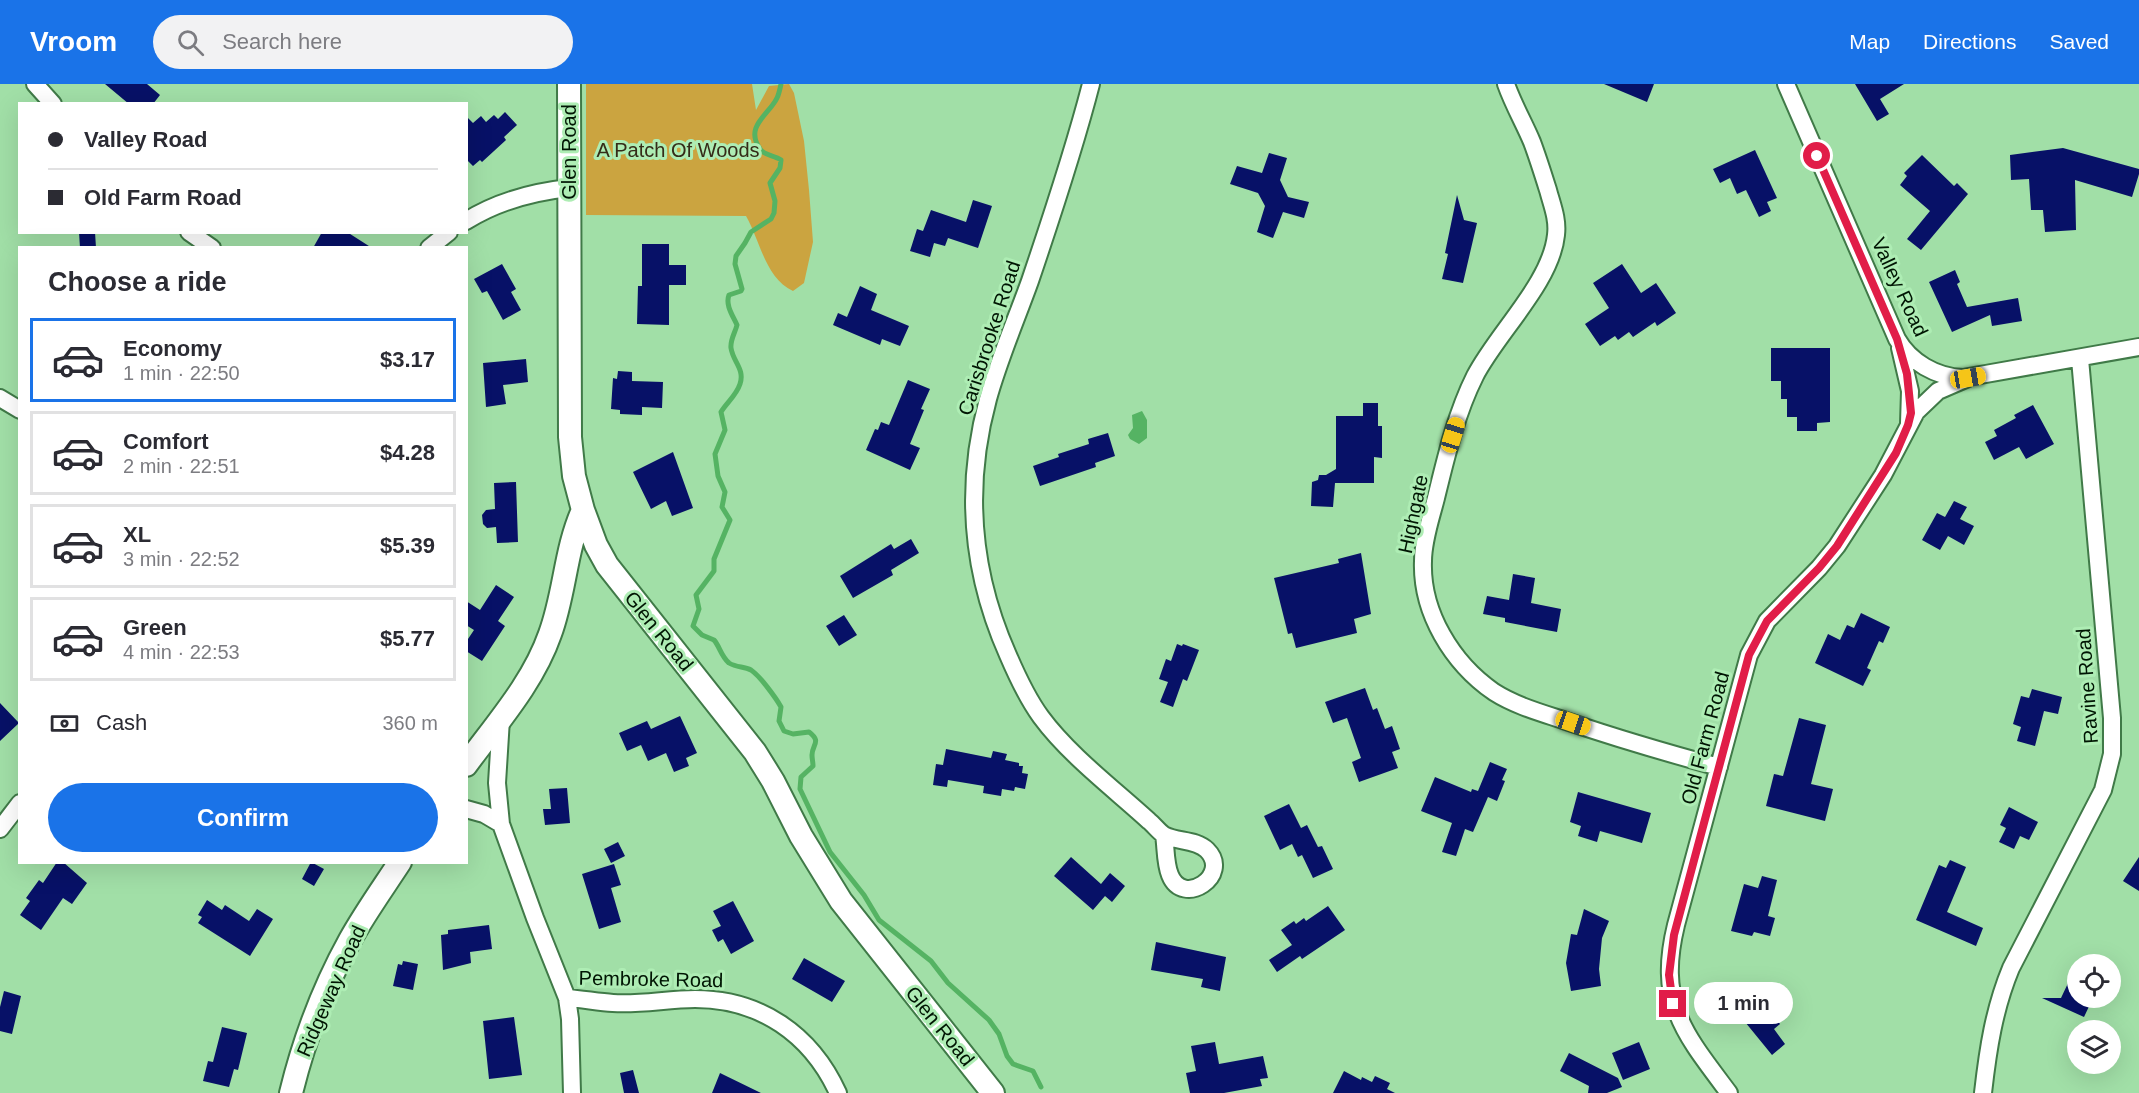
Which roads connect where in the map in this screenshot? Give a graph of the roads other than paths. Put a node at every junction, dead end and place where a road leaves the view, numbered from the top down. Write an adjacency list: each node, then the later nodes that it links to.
1 (35, 84): 6 (street)
2 (569, 84): 7 (street, Glen Road)
3 (1091, 84): 28 (street, Carisbrooke Road)
4 (1506, 84): 23 (street, Highgate)
5 (1786, 84): 13 (street, Valley Road)
6 (51, 102)
7 (569, 188): 8 (street); 20 (street, Glen Road)
8 (468, 220)
9 (192, 234): 11 (street)
10 (446, 234): 12 (street)
11 (209, 246)
12 (432, 246)
13 (1897, 339): 16 (street, Valley Road); 19 (street, Old Farm Road)
14 (2139, 347): 15 (street, Valley Road)
15 (2080, 359): 16 (street, Valley Road); 36 (street, Ravine Road)
16 (1968, 378): 19 (street, Old Farm Road)
17 (0, 398): 18 (street)
18 (18, 409)
19 (1908, 425): 23 (street, Old Farm Road)
20 (583, 510): 21 (street); 34 (street, Glen Road)
21 (501, 718): 22 (street); 26 (street)
22 (468, 762)
23 (1719, 767): 35 (street, Old Farm Road)
24 (18, 806): 27 (street)
25 (468, 810): 26 (street)
26 (501, 824): 30 (street)
27 (0, 829)
28 (1164, 835)
29 (399, 864): 31 (street, Ridgeway Road)
30 (567, 998): 32 (street); 33 (street, Pembroke Road)
31 (291, 1093)
32 (572, 1093)
33 (838, 1093)
34 (993, 1093)
35 (1729, 1093)
36 (1983, 1093)

